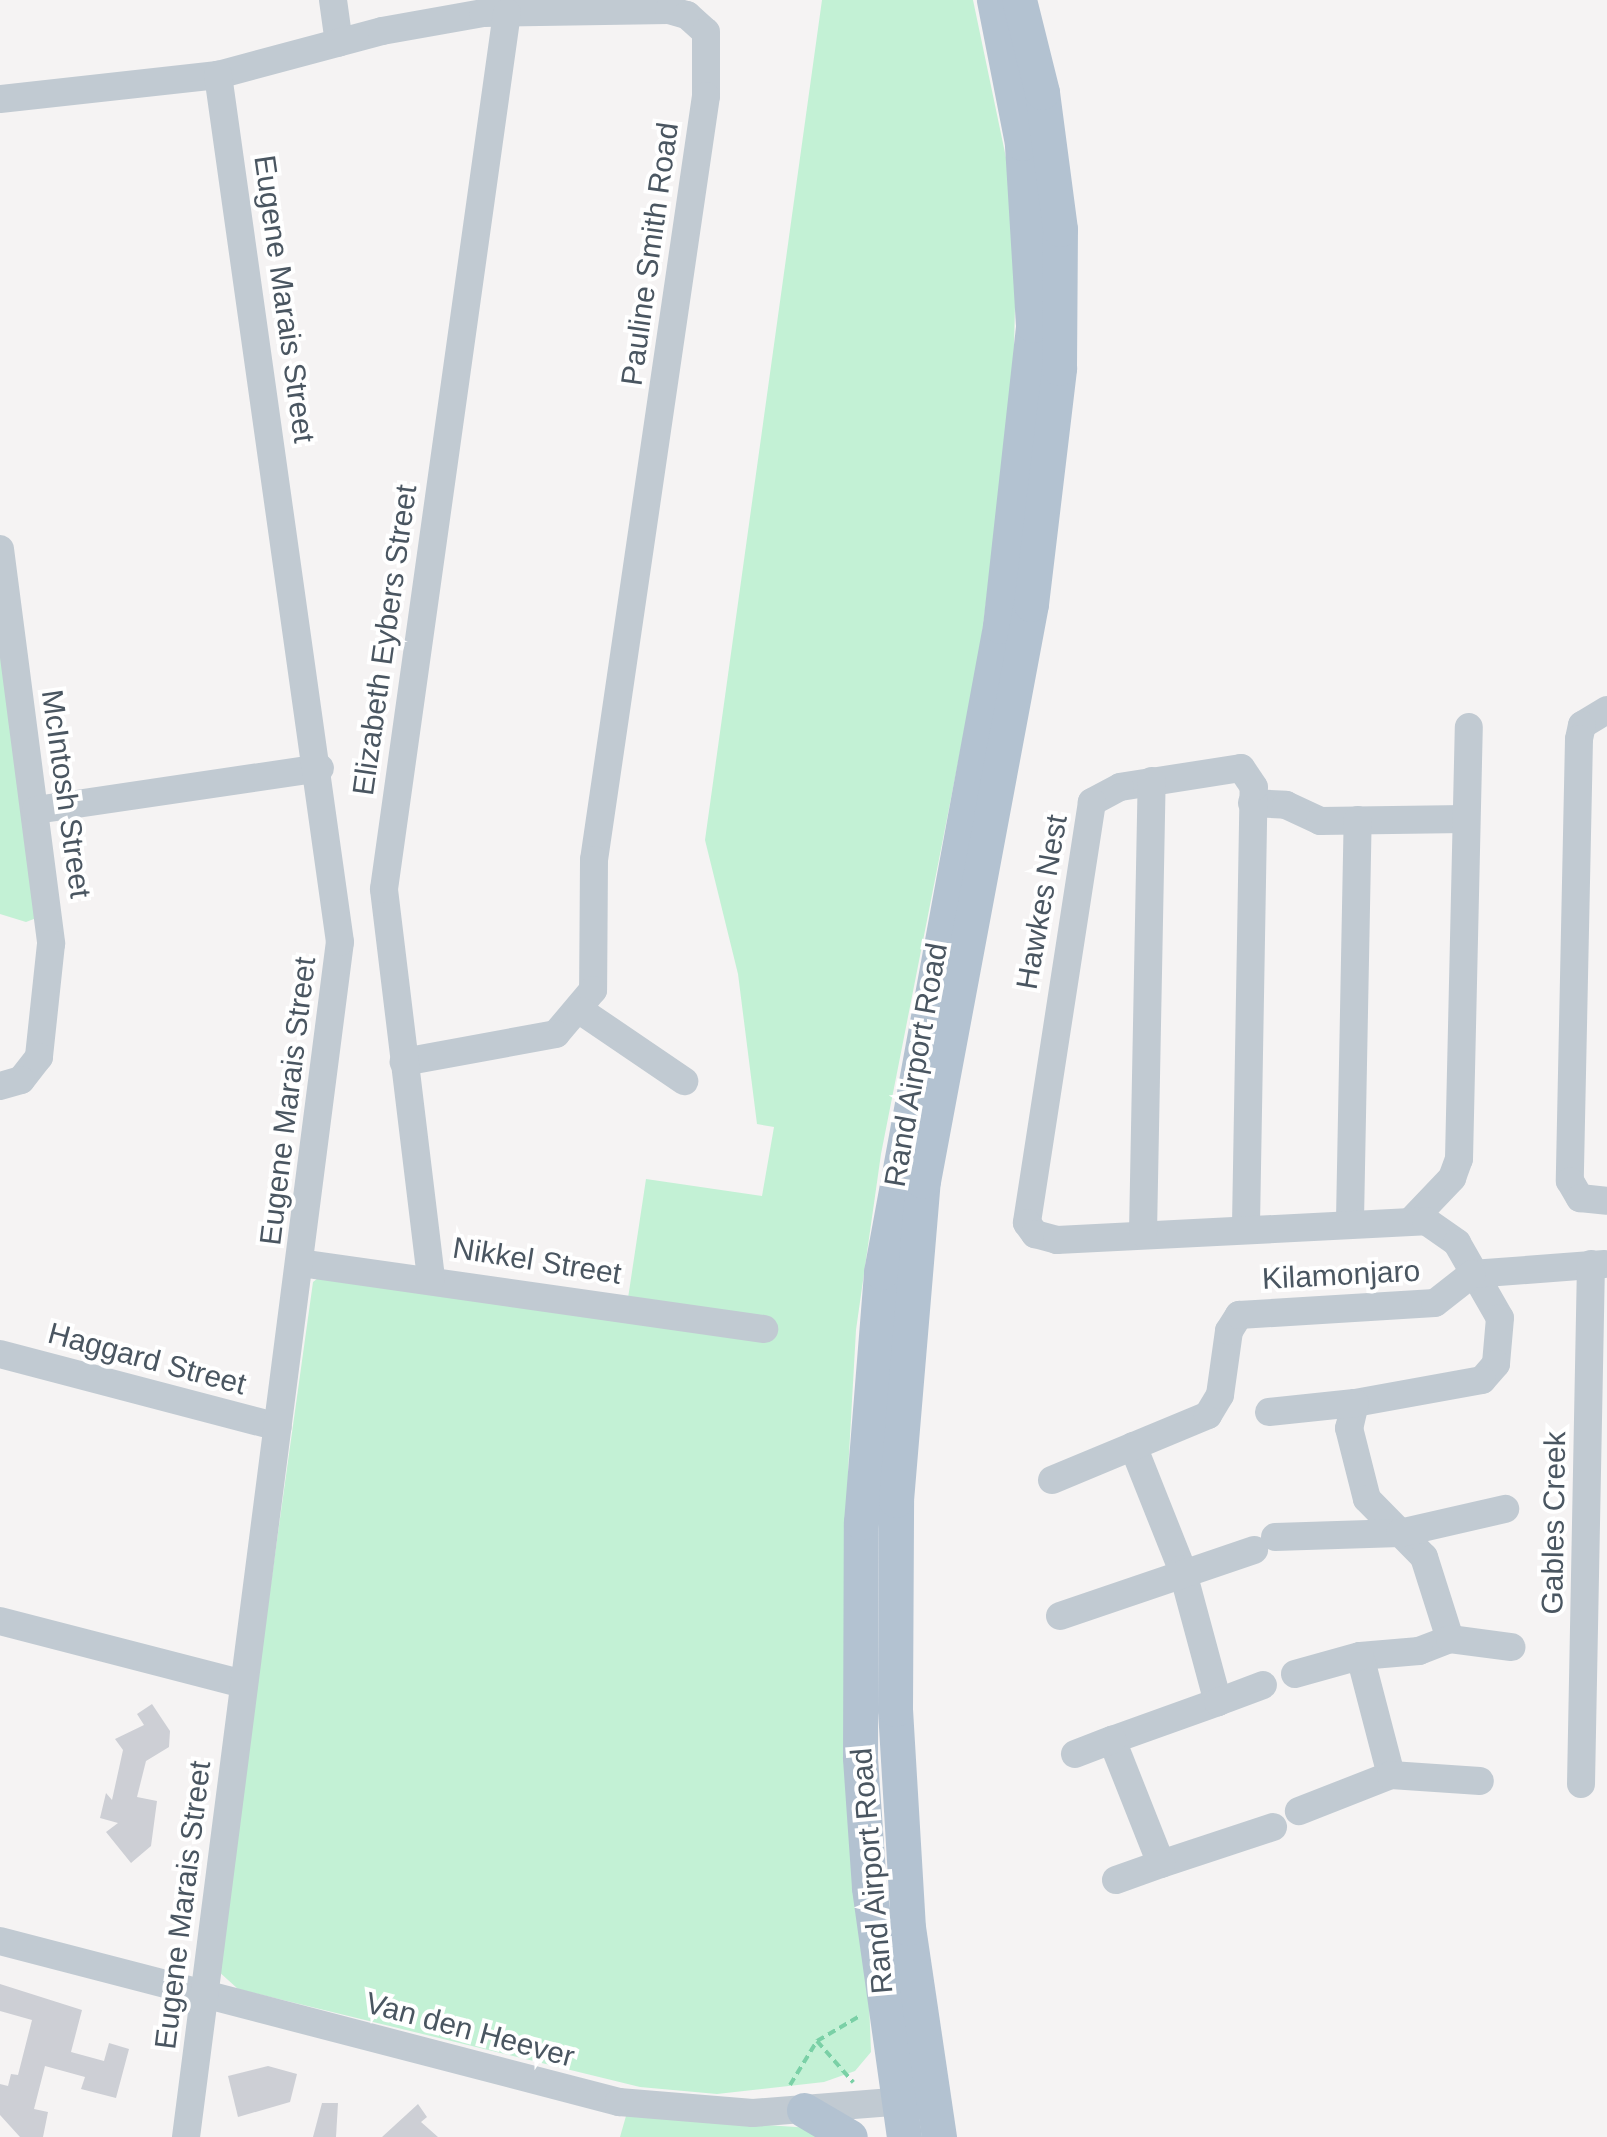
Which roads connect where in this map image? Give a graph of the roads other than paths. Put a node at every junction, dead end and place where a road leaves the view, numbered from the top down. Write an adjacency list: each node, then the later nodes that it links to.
1 (333, 0): 6 (street)
2 (994, 0): 63 (main road, Rand Airport Road)
3 (1020, 0): 63 (main road, Rand Airport Road)
4 (595, 6): 5 (street, Pauline Smith Road); 18 (street, Pauline Smith Road)
5 (506, 13): 6 (street, Pauline Smith Road); 19 (street, Elizabeth Eybers Street)
6 (339, 43): 7 (street, Pauline Smith Road)
7 (218, 76): 8 (street, Pauline Smith Road); 12 (street, Eugene Marais Street)
8 (0, 99)
9 (0, 549): 15 (street, McIntosh Street)
10 (1607, 710): 22 (street)
11 (1469, 727): 17 (street)
12 (320, 768): 15 (street); 27 (street, Eugene Marais Street)
13 (1152, 781): 14 (street, Hawkes Nest); 26 (street); 26 (street, Hawkes Nest)
14 (1252, 803): 16 (street); 25 (street)
15 (36, 810): 21 (street, McIntosh Street)
16 (1358, 820): 17 (street); 23 (street)
17 (1465, 820): 24 (street)
18 (581, 1011): 19 (street); 20 (street)
19 (404, 1062): 30 (street, Elizabeth Eybers Street)
20 (684, 1081)
21 (0, 1086)
22 (1607, 1201)
23 (1350, 1220): 24 (street, Hawkes Nest); 25 (street, Hawkes Nest)
24 (1413, 1220): 29 (street)
25 (1246, 1225): 26 (street, Hawkes Nest)
26 (1143, 1233)
27 (300, 1263): 30 (street, Nikkel Street); 35 (street, Eugene Marais Street)
28 (1599, 1264): 29 (street); 41 (street, Gables Creek)
29 (1472, 1274): 33 (street); 36 (street, Kilamonjaro)
30 (431, 1278): 31 (street, Nikkel Street)
31 (764, 1329)
32 (0, 1354): 35 (street, Haggard Street)
33 (1355, 1403): 34 (street); 39 (street)
34 (1269, 1412)
35 (278, 1427): 48 (street, Eugene Marais Street)
36 (1133, 1446): 37 (street, Kilamonjaro); 40 (street)
37 (1052, 1480)
38 (1505, 1509): 39 (street)
39 (1400, 1533): 40 (street); 44 (street)
40 (1182, 1570): 42 (street); 50 (street)
41 (1596, 1574): 55 (street, Gables Creek)
42 (1060, 1616)
43 (0, 1621): 48 (street)
44 (1450, 1639): 45 (street); 46 (street)
45 (1510, 1647)
46 (1360, 1656): 47 (street); 53 (street)
47 (1295, 1674)
48 (244, 1684): 61 (street, Eugene Marais Street)
49 (1263, 1684): 50 (street)
50 (1218, 1702): 51 (street)
51 (1112, 1740): 52 (street); 58 (street)
52 (1075, 1754)
53 (1392, 1774): 54 (street); 56 (street)
54 (1480, 1780)
55 (1582, 1784)
56 (1299, 1811)
57 (1273, 1827): 58 (street)
58 (1160, 1864): 59 (street)
59 (1116, 1880)
60 (0, 1941): 61 (street, Van den Heever)
61 (204, 1996): 62 (street, Van den Heever); 64 (street, Eugene Marais Street)
62 (792, 2110): 63 (street, Van den Heever); 65 (main road)
63 (911, 2112): 66 (main road, Rand Airport Road)
64 (186, 2137)
65 (850, 2137)
66 (939, 2137)

